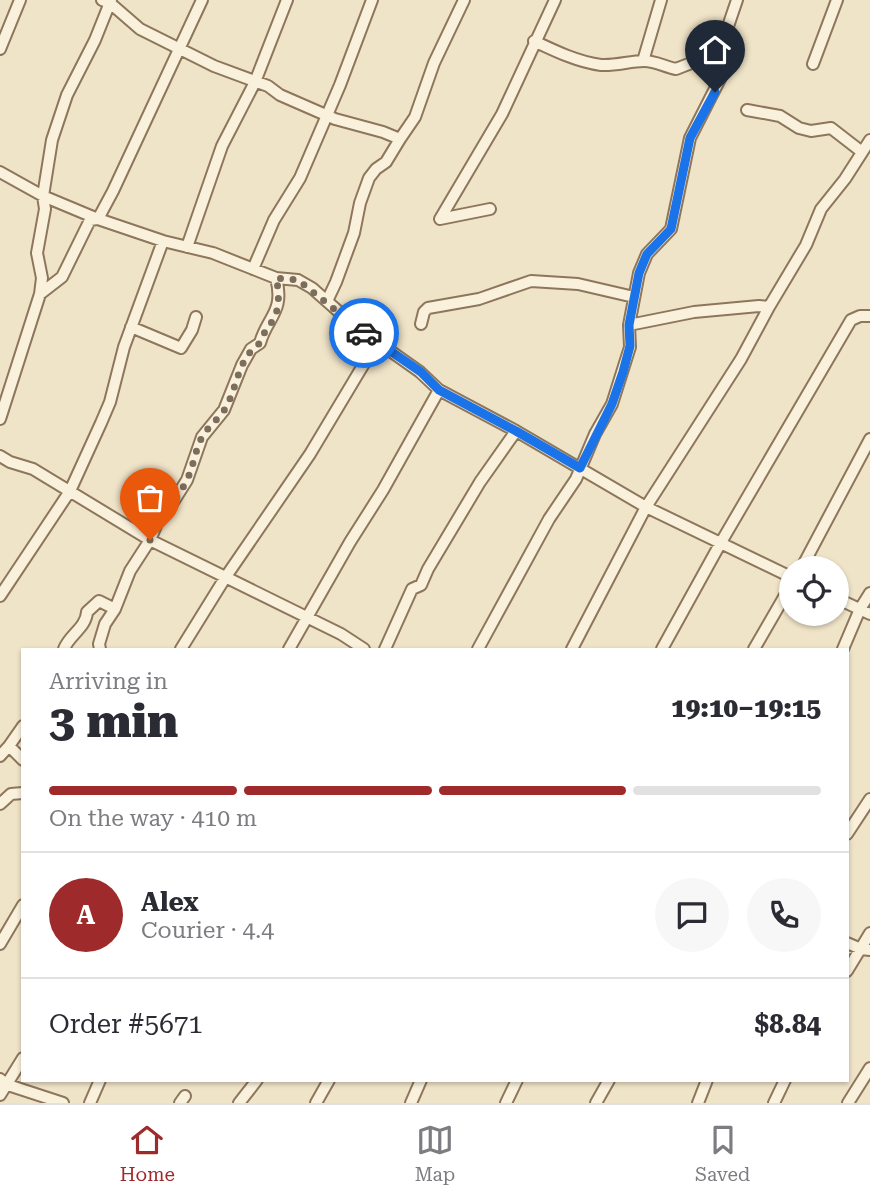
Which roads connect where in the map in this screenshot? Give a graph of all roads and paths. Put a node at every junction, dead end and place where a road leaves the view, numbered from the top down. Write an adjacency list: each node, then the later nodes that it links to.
1 (20, 0): 13 (street)
2 (202, 0): 14 (street)
3 (287, 0): 17 (street)
4 (372, 0): 19 (street)
5 (464, 0): 20 (street)
6 (555, 0): 11 (street)
7 (661, 0): 15 (street)
8 (737, 0): 12 (street)
9 (837, 0): 16 (street)
10 (108, 1): 14 (street); 24 (street)
11 (534, 41): 15 (street); 25 (street)
12 (722, 44): 15 (street); 32 (street)
13 (0, 49)
14 (179, 49): 17 (street); 26 (street)
15 (643, 61)
16 (813, 64)
17 (255, 82): 19 (street); 28 (street)
18 (747, 110): 22 (street)
19 (326, 114): 20 (street); 29 (street)
20 (400, 139): 33 (street)
21 (870, 140): 22 (street)
22 (862, 152): 34 (street)
23 (0, 172): 24 (street)
24 (43, 196): 26 (street); 31 (street)
25 (491, 209)
26 (98, 219): 27 (street); 31 (street)
27 (163, 241): 28 (street); 39 (street)
28 (187, 247): 29 (street)
29 (253, 269): 30 (street)
30 (276, 278): 33 (street); 49 (street)
31 (40, 295): 42 (street)
32 (634, 297): 37 (street); 38 (street)
33 (327, 301): 40 (street)
34 (769, 307): 38 (street); 48 (street)
35 (870, 316): 50 (street)
36 (196, 317): 39 (street)
37 (421, 324)
38 (629, 325): 46 (street)
39 (131, 327): 47 (street)
40 (377, 342): 41 (street); 53 (street)
41 (439, 390): 43 (street); 60 (street)
42 (0, 419)
43 (516, 431): 46 (street); 66 (street)
44 (870, 439): 51 (street)
45 (0, 456): 47 (street)
46 (580, 468): 48 (street); 67 (street)
47 (70, 491): 49 (street); 55 (street)
48 (646, 507): 50 (street); 68 (street)
49 (150, 540): 53 (street); 58 (street)
50 (720, 544): 52 (street); 69 (street)
51 (807, 556)
52 (779, 571)
53 (225, 578): 60 (street); 63 (street)
54 (870, 593): 59 (street)
55 (0, 596)
56 (849, 604): 59 (street)
57 (779, 606): 70 (street)
58 (115, 609): 61 (street); 62 (street)
59 (865, 611): 71 (street)
60 (307, 617): 64 (street); 65 (street)
61 (64, 648)
62 (100, 648)
63 (182, 648)
64 (290, 648)
65 (362, 648)
66 (385, 648)
67 (479, 648)
68 (573, 648)
69 (663, 648)
70 (755, 648)
71 (844, 648)
72 (21, 729): 73 (street)
73 (9, 746): 74 (street); 75 (street)
74 (0, 756)
75 (21, 758)
76 (21, 793): 78 (street)
77 (870, 799): 79 (street)
78 (0, 804)
79 (849, 831)
80 (21, 908): 82 (street)
81 (870, 933): 83 (street)
82 (0, 944)
83 (865, 950): 84 (street)
84 (849, 969)
85 (21, 1061): 87 (street)
86 (870, 1069): 106 (street)
87 (4, 1082): 96 (street); 97 (street)
88 (99, 1082): 98 (street)
89 (255, 1082): 99 (street)
90 (328, 1082): 100 (street)
91 (421, 1082): 101 (street)
92 (516, 1082): 102 (street)
93 (608, 1082): 103 (street)
94 (706, 1082): 104 (street)
95 (784, 1082): 105 (street)
96 (0, 1095)
97 (63, 1103)
98 (90, 1103)
99 (239, 1103)
100 (316, 1103)
101 (411, 1103)
102 (506, 1103)
103 (596, 1103)
104 (698, 1103)
105 (774, 1103)
106 (848, 1103)

